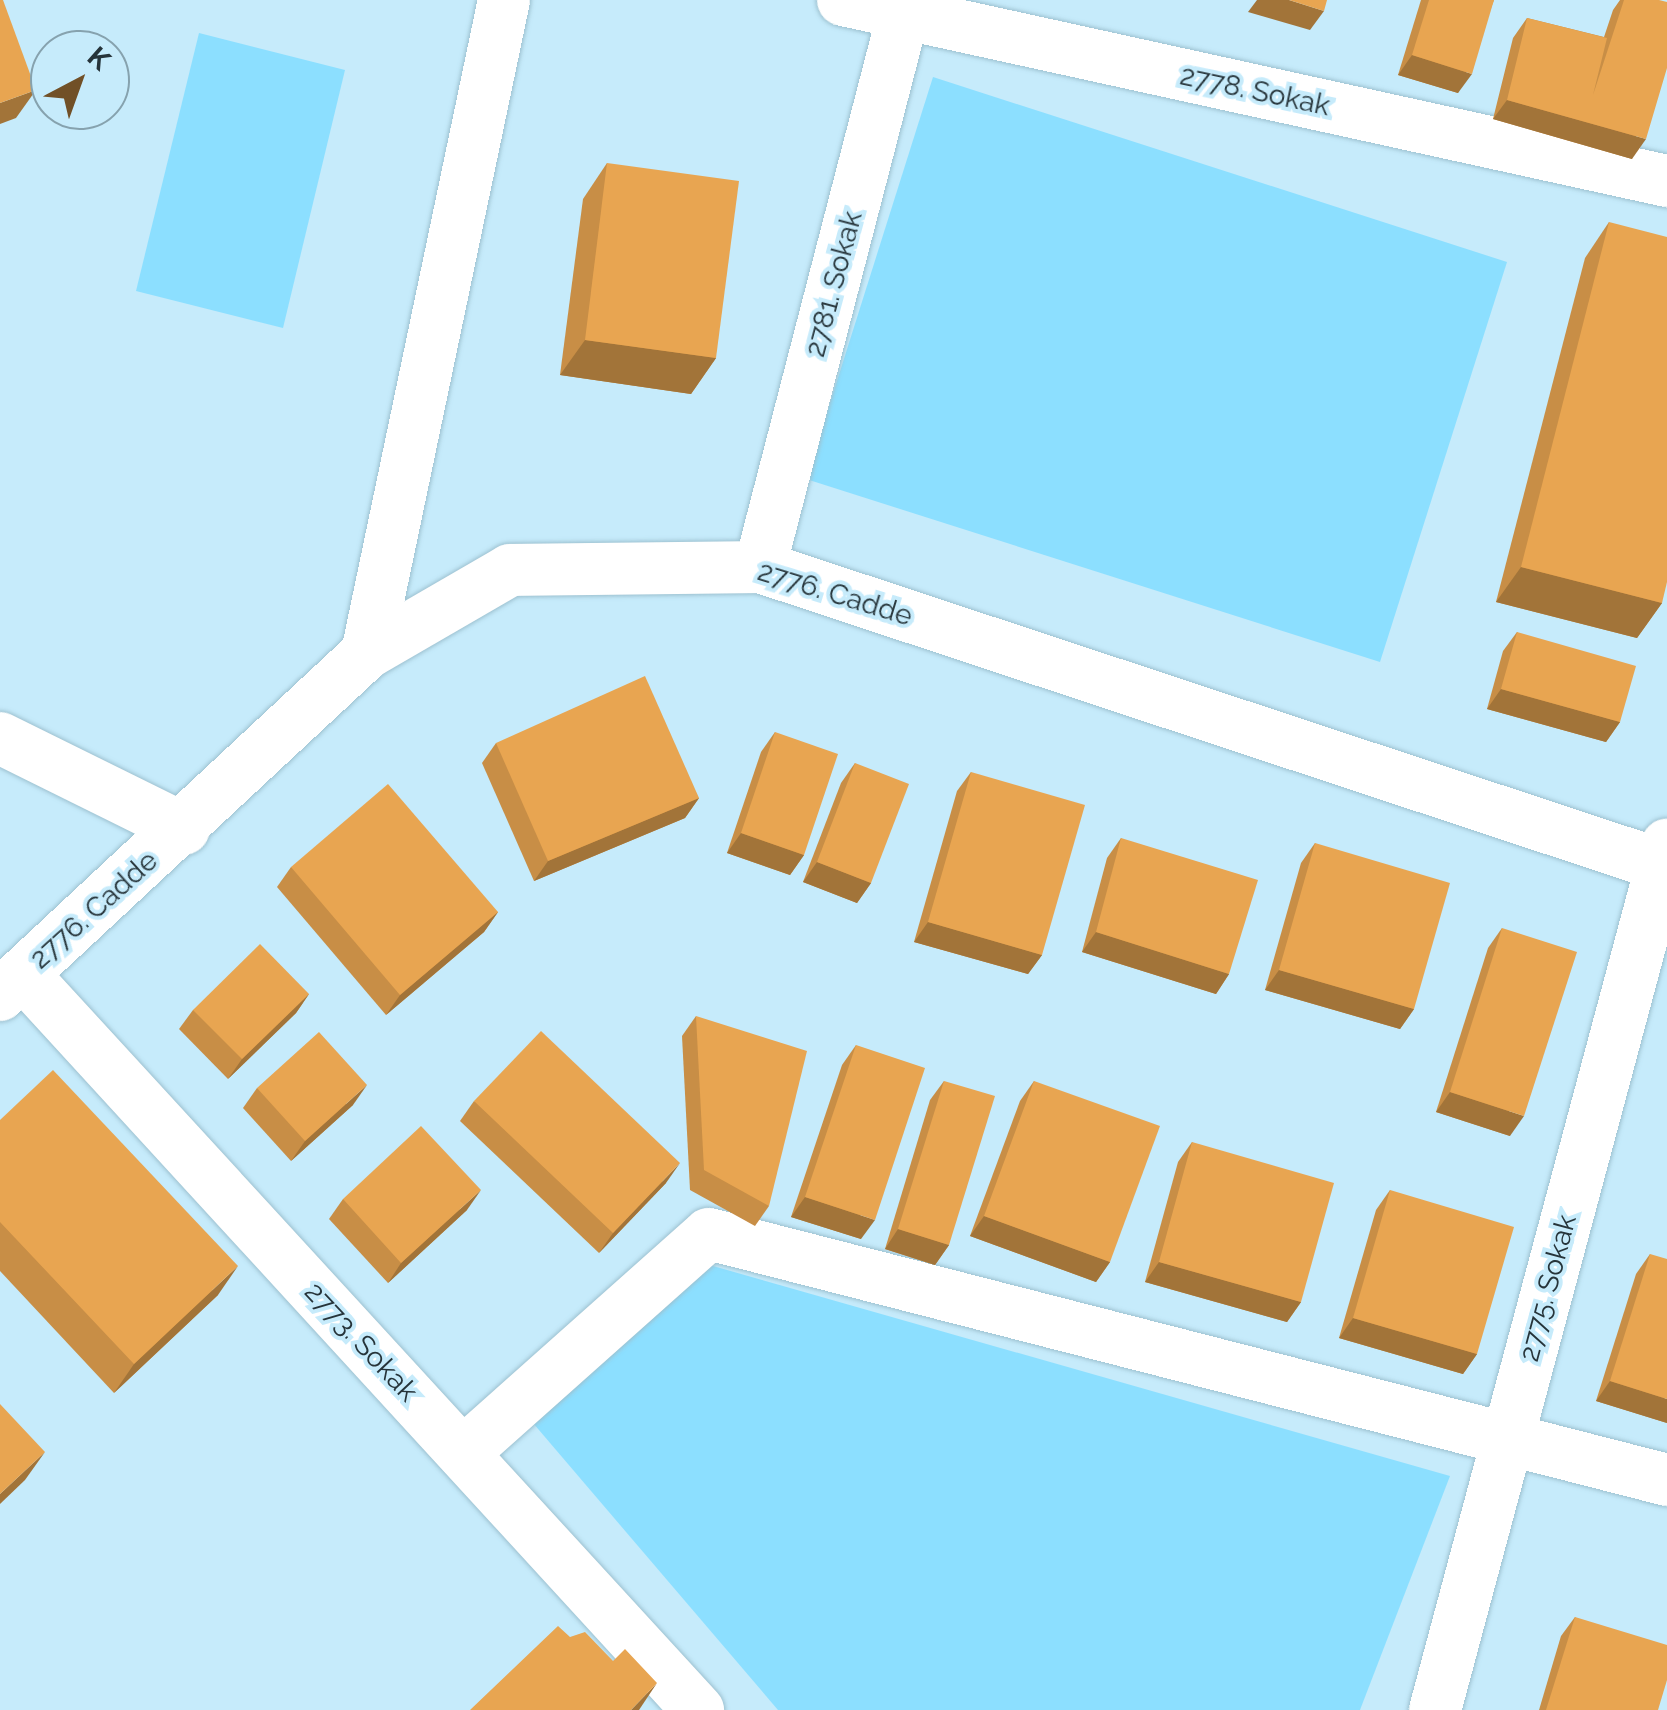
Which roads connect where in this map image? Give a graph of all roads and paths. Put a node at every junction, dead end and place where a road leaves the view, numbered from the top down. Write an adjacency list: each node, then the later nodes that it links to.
1 (504, 0): 6 (street)
2 (842, 0): 3 (street, 2778. Sokak)
3 (906, 7): 4 (street, 2778. Sokak); 5 (street, 2781. Sokak)
4 (1667, 181)
5 (760, 567): 6 (street, 2776. Cadde); 9 (street, 2776. Cadde)
6 (367, 653): 8 (street, 2776. Cadde)
7 (0, 738): 8 (street)
8 (184, 829): 10 (street, 2776. Cadde)
9 (1665, 859): 11 (street, 2775. Sokak)
10 (11, 984): 12 (street, 2773. Sokak)
11 (1508, 1436): 12 (street); 13 (street); 15 (street, 2775. Sokak)
12 (463, 1453): 14 (street, 2773. Sokak)
13 (1667, 1480)
14 (698, 1710)
15 (1435, 1710)

